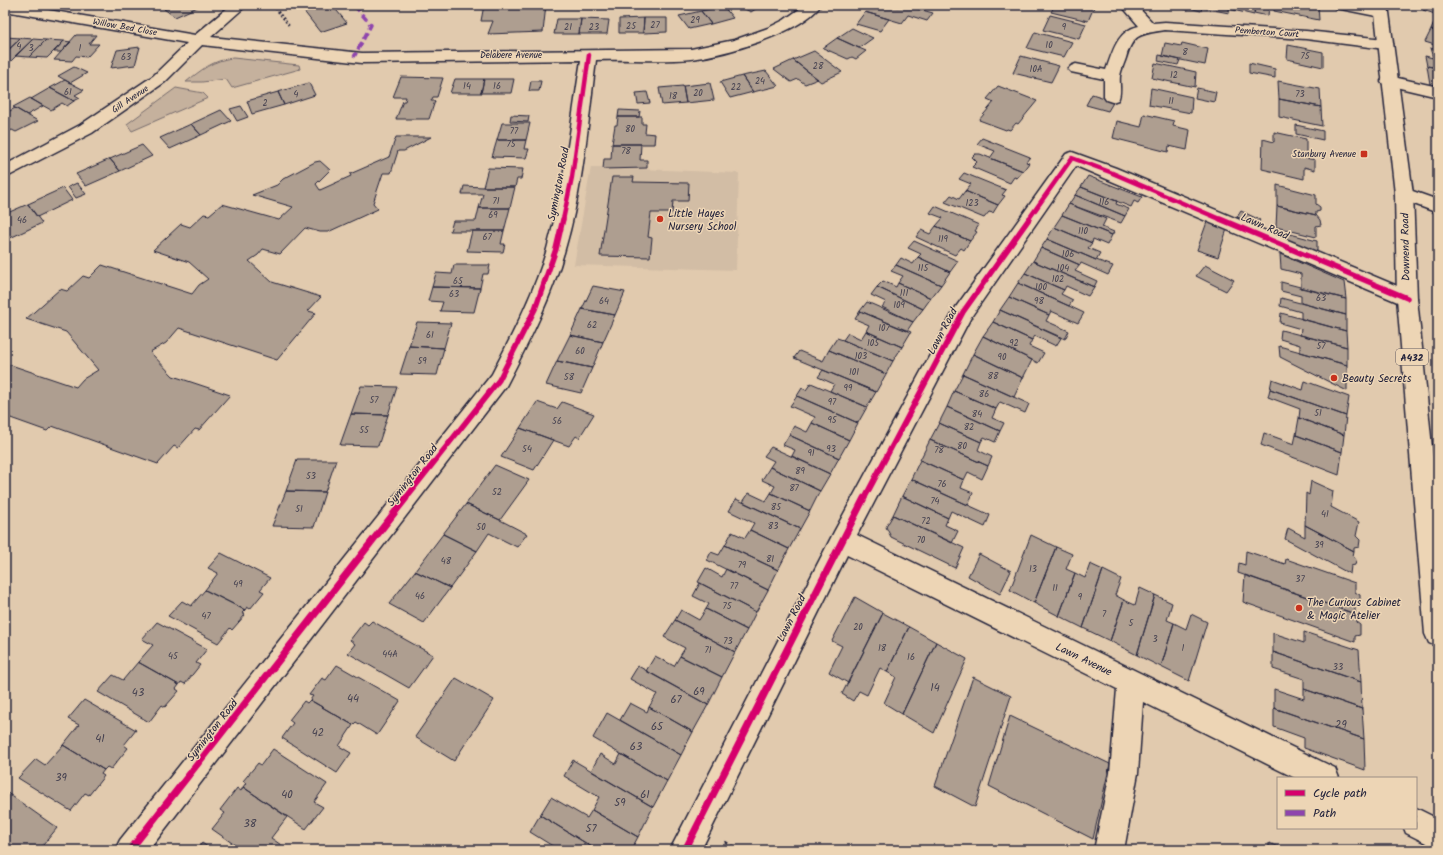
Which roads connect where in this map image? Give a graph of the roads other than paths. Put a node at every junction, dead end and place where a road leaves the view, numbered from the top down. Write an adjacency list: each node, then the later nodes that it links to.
1 (240, 5): 8 (street, Gill Avenue)
2 (814, 5): 10 (street, Delabere Avenue)
3 (1128, 5): 7 (street)
4 (1336, 5): 6 (lane)
5 (16, 7): 8 (street, Willow Bed Close)
6 (1381, 9): 9 (street, Downend Road / A432)
7 (1149, 28): 9 (street, Pemberton Court); 12 (street, Pemberton Court)
8 (198, 40): 10 (street, Delabere Avenue); 16 (street, Gill Avenue)
9 (1385, 44): 13 (street, Downend Road / A432)
10 (589, 55): 26 (street, Symington Road)
11 (1076, 69): 12 (street)
12 (1112, 76): 15 (street, Pemberton Court)
13 (1389, 81): 14 (street); 17 (street, Downend Road / A432)
14 (1438, 92)
15 (1112, 97)
16 (5, 172)
17 (1404, 194): 18 (street); 19 (street, Downend Road / A432)
18 (1438, 207)
19 (1407, 298): 20 (street, Lawn Road); 21 (street, Downend Road / A432)
20 (842, 540): 22 (street, Lawn Avenue); 27 (street, Lawn Road)
21 (1438, 634)
22 (1131, 682): 23 (street, Lawn Avenue); 28 (street)
23 (1323, 777)
24 (1417, 824): 25 (street)
25 (1438, 834)
26 (130, 850)
27 (685, 850)
28 (1109, 850)

